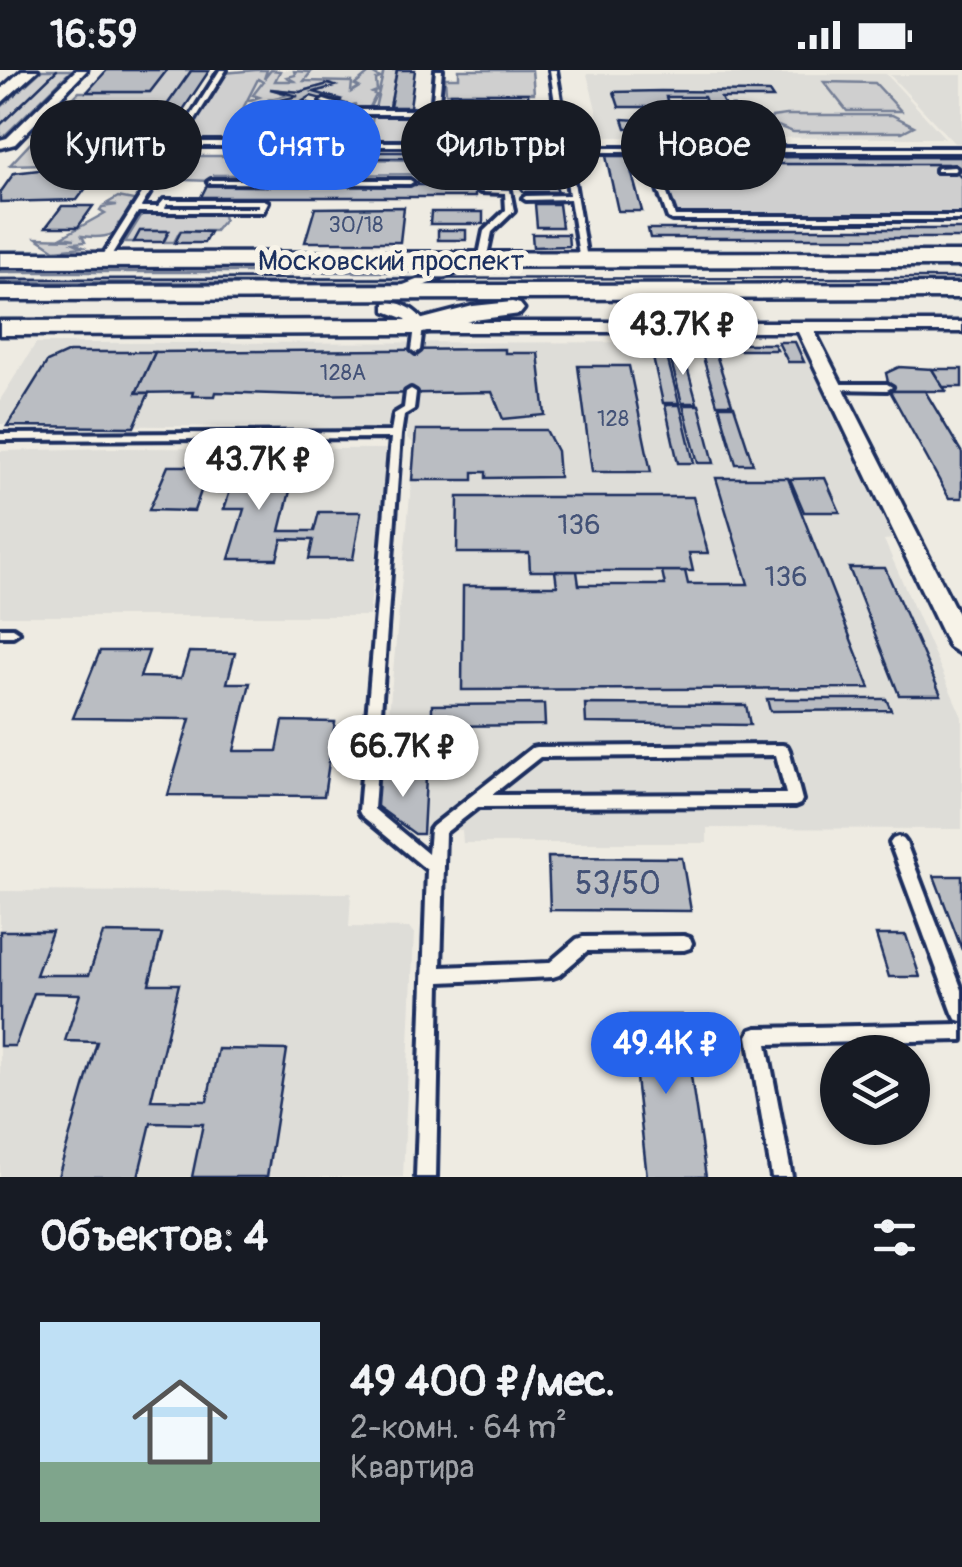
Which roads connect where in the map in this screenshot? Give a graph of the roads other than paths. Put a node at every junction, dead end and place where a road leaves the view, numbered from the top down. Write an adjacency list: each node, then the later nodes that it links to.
1 (31, 70): 6 (main road)
2 (82, 70): 10 (street)
3 (224, 70): 9 (lane)
4 (438, 70): 7 (lane)
5 (553, 70): 8 (lane)
6 (0, 99)
7 (436, 100)
8 (557, 100)
9 (202, 105)
10 (0, 144)
11 (202, 145): 14 (lane)
12 (786, 150): 13 (lane)
13 (962, 150)
14 (401, 152)
15 (938, 170): 16 (lane)
16 (954, 170)
17 (211, 182): 18 (lane)
18 (401, 182)
19 (149, 190): 25 (lane)
20 (571, 190): 23 (lane)
21 (662, 190): 27 (lane)
22 (482, 192): 32 (lane)
23 (572, 197): 24 (lane); 28 (lane)
24 (526, 198)
25 (136, 210): 26 (lane); 31 (lane)
26 (158, 210): 26 (lane)
27 (962, 218)
28 (583, 259): 29 (main road); 32 (main road)
29 (962, 259)
30 (0, 260): 31 (main road)
31 (104, 260): 32 (main road)
32 (482, 260): 35 (street)
33 (962, 291): 35 (main road, Московский проспект)
34 (0, 292): 35 (main road, Московский проспект)
35 (393, 299): 36 (main road, Московский проспект); 37 (main road, Московский проспект); 42 (street)
36 (534, 307): 38 (main road, Московский проспект); 42 (main road)
37 (0, 308)
38 (962, 308)
39 (804, 327): 40 (street); 42 (street); 44 (street)
40 (962, 327)
41 (0, 328): 42 (main road)
42 (418, 338)
43 (888, 387): 44 (lane)
44 (834, 388): 48 (street)
45 (411, 392): 46 (lane)
46 (396, 435): 47 (lane); 51 (lane)
47 (0, 437)
48 (962, 648)
49 (475, 801): 49 (lane); 51 (lane)
50 (898, 843): 54 (lane)
51 (435, 868): 53 (lane)
52 (684, 943): 53 (lane)
53 (432, 975): 56 (lane)
54 (962, 1014)
55 (962, 1032): 57 (lane)
56 (426, 1177)
57 (782, 1177)

